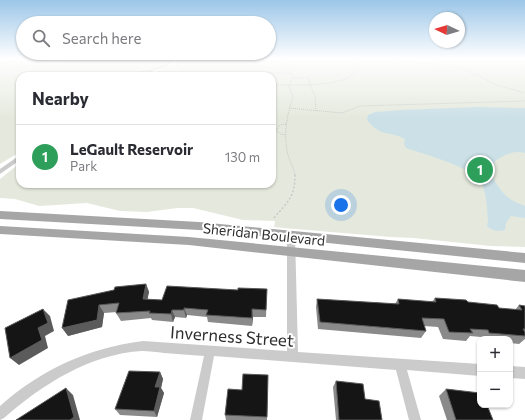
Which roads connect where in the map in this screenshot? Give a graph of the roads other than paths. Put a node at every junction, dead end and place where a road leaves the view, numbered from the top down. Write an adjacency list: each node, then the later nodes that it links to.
1 (16, 160): 2 (street)
2 (0, 172)
3 (0, 215): 5 (main road, Sheridan Boulevard)
4 (0, 230): 6 (main road, Sheridan Boulevard)
5 (292, 235): 6 (street); 7 (main road, Sheridan Boulevard)
6 (292, 251): 8 (main road, Sheridan Boulevard); 10 (street)
7 (525, 258)
8 (525, 276)
9 (210, 351): 10 (street, Inverness Street); 15 (street, Inverness Street); 16 (street)
10 (293, 357): 11 (street, Inverness Street)
11 (400, 365): 12 (street, Inverness Street); 17 (street)
12 (477, 370)
13 (513, 372): 14 (street)
14 (525, 374)
15 (0, 414)
16 (196, 420)
17 (415, 420)

